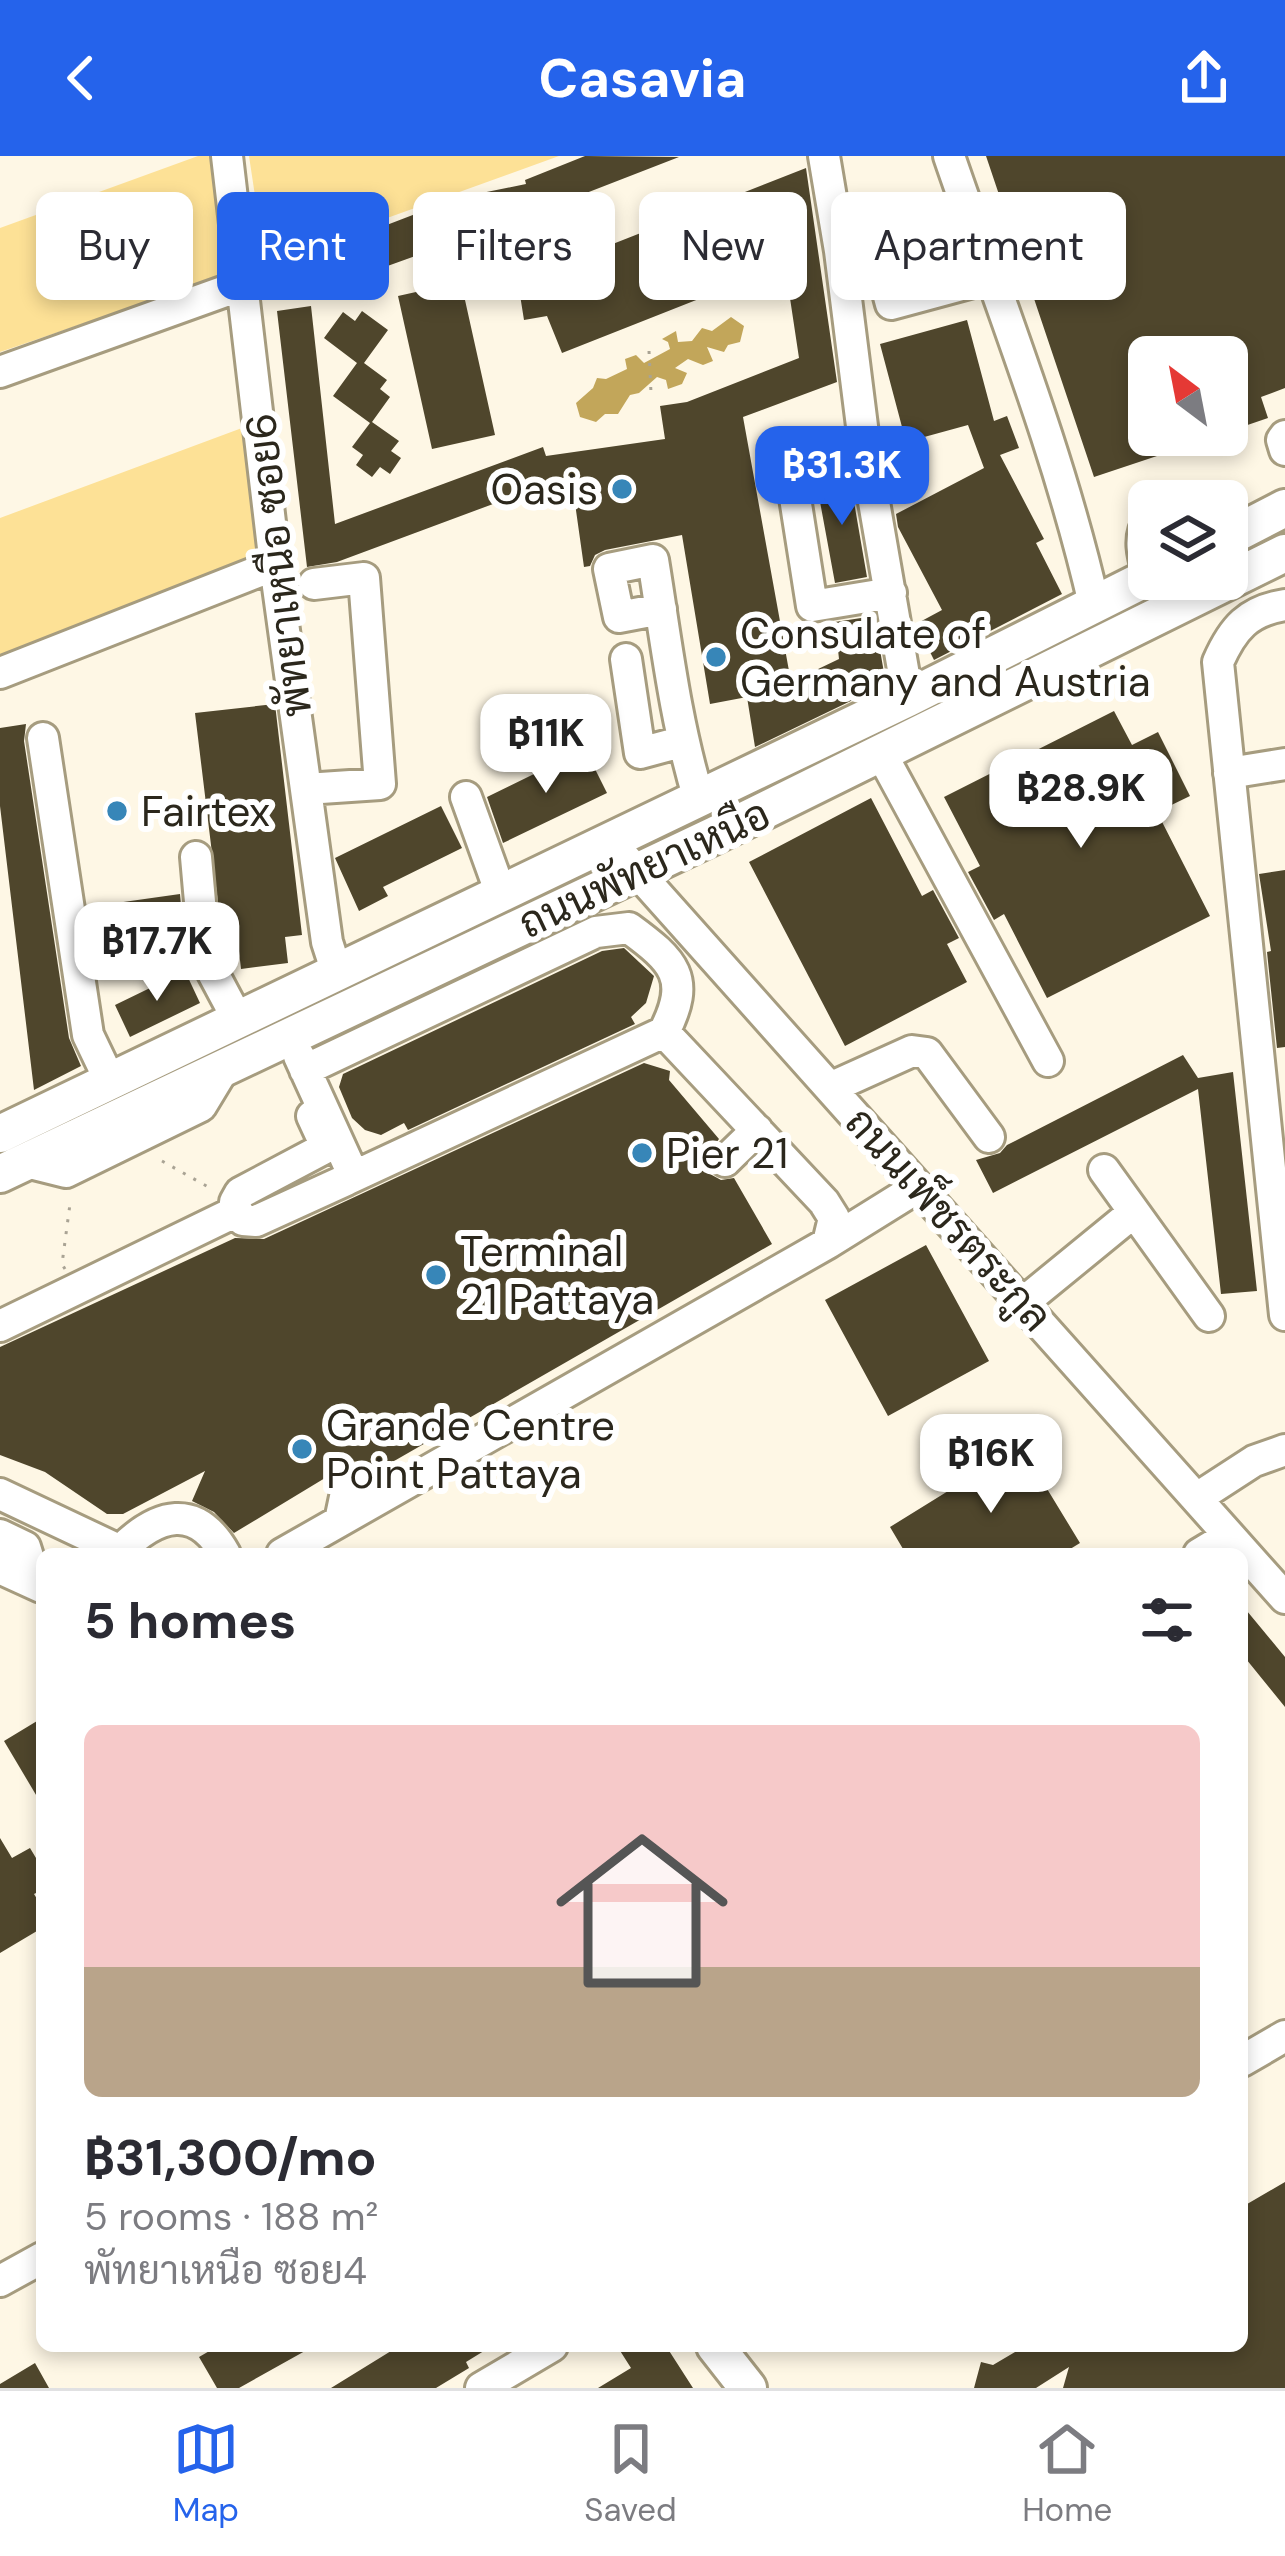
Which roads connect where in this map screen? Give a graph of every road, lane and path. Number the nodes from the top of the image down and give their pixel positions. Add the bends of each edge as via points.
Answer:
1 (227, 156) edge
2 (824, 156) edge
3 (949, 156) edge
4 (232, 192) edge
5 (962, 192) edge
6 (831, 198) edge
7 (217, 294) edge
8 (247, 300) edge
9 (846, 300) edge
10 (1000, 300) edge
11 (650, 351) dead end
12 (0, 372) edge
13 (651, 393) dead end
14 (1285, 436) edge
15 (866, 450) junction
16 (1285, 450) edge
17 (1285, 508) edge
18 (1248, 521) edge
19 (1273, 560) edge
20 (275, 565) junction
21 (314, 584) dead end
22 (1128, 587) edge
23 (891, 593) junction
24 (1285, 593) edge
25 (1094, 604) junction
26 (1271, 608) edge
27 (661, 609) dead end
28 (626, 659) dead end
29 (0, 673) edge
30 (908, 698) junction
31 (43, 738) dead end
32 (681, 742) junction
33 (882, 755) junction
34 (1285, 764) edge
35 (1229, 773) junction
36 (306, 789) junction
37 (466, 797) dead end
38 (699, 799) junction
39 (610, 842) junction
40 (196, 857) dead end
41 (636, 871) junction
42 (501, 894) junction
43 (574, 901) junction
44 (719, 968) junction
45 (337, 973) junction
46 (238, 1020) junction
47 (664, 1032) junction
48 (284, 1039) junction
49 (1048, 1061) dead end
50 (305, 1070) junction
51 (110, 1081) junction
52 (830, 1088) junction
53 (750, 1113) junction
54 (0, 1134) edge
55 (989, 1137) dead end
56 (162, 1161) dead end
57 (725, 1161) dead end
58 (13, 1168) edge
59 (1104, 1169) dead end
60 (346, 1180) junction
61 (918, 1187) junction
62 (212, 1190) dead end
63 (70, 1204) dead end
64 (238, 1211) junction
65 (1134, 1212) junction
66 (1280, 1217) edge
67 (828, 1243) junction
68 (70, 1278) dead end
69 (1024, 1302) junction
70 (1208, 1316) dead end
71 (1285, 1316) edge
72 (0, 1326) edge
73 (1285, 1450) edge
74 (349, 1478) dead end
75 (0, 1493) edge
76 (1197, 1498) junction
77 (340, 1521) junction
78 (0, 1535) edge
79 (1229, 1536) junction
80 (116, 1548) edge
81 (128, 1548) edge
82 (221, 1548) edge
83 (293, 1548) edge
84 (1209, 1548) edge
85 (1240, 1548) edge
86 (1248, 1557) edge
87 (0, 1565) edge
88 (36, 1575) edge
89 (36, 1582) edge
90 (1285, 1598) edge
91 (1285, 2036) edge
92 (1248, 2058) edge
93 (36, 2261) edge
94 (0, 2281) edge
95 (542, 2352) edge
96 (481, 2388) edge

1 - 4 street, พัทยาเหนือ ซอย6
2 - 6 street
3 - 5 street
7 - 12 street
8 - 20 street, พัทยาเหนือ ซอย6
9 - 15 street
10 - 25 street via 1074,519
11 - 13 path
14 - 16 street
15 - 23 street
15 - 23 street via 790,466 812,606
17 - 18 main road
19 - 24 street
19 - 26 street
19 - 33 main road, ถนนพัทยาเหนือ
20 - 29 street
20 - 36 street, พัทยาเหนือ ซอย6
21 - 36 street via 364,578 380,784
22 - 25 main road, ถนนพัทยาเหนือ
23 - 30 street
25 - 30 main road, ถนนพัทยาเหนือ
26 - 35 street via 1230,634 1219,662
27 - 32 street
28 - 32 street via 640,753
30 - 38 main road, ถนนพัทยาเหนือ
31 - 51 street via 88,1035
32 - 38 street
33 - 41 main road, ถนนพัทยาเหนือ
33 - 49 street
34 - 35 street
35 - 66 street
36 - 45 street, พัทยาเหนือ ซอย6
37 - 42 street
38 - 39 main road, ถนนพัทยาเหนือ
39 - 41 street, ถนนเพ็ชรตระกูล
39 - 42 main road, ถนนพัทยาเหนือ
40 - 46 street via 205,958
41 - 43 main road, ถนนพัทยาเหนือ
41 - 44 street, ถนนเพ็ชรตระกูล
42 - 45 main road, ถนนพัทยาเหนือ
43 - 44 street via 646,904
43 - 48 main road, ถนนพัทยาเหนือ
44 - 52 street, ถนนเพ็ชรตระกูล
45 - 46 main road, ถนนพัทยาเหนือ
46 - 51 main road, ถนนพัทยาเหนือ
47 - 50 street via 678,1004 677,977 629,928 596,932
47 - 53 street
47 - 60 street
48 - 50 street
48 - 58 main road, ถนนพัทยาเหนือ
48 - 64 street via 323,1149 240,1193
50 - 60 street via 352,1138
51 - 54 main road, ถนนพัทยาเหนือ
52 - 55 street via 912,1051 927,1053
52 - 61 street, ถนนเพ็ชรตระกูล
53 - 57 street
53 - 67 street via 834,1218
56 - 62 path
59 - 65 street
60 - 64 street via 256,1221
61 - 67 street
61 - 69 street, ถนนเพ็ชรตระกูล
63 - 68 path via 62,1264
64 - 72 street
65 - 69 street
65 - 70 street
66 - 71 street
67 - 77 street
69 - 76 street, ถนนเพ็ชรตระกูล
73 - 76 street
74 - 77 street
75 - 80 street
76 - 79 street, ถนนเพ็ชรตระกูล
77 - 83 street
78 - 88 street via 25,1547
79 - 84 street
79 - 85 street, ถนนเพ็ชรตระกูล
81 - 82 street via 152,1524 176,1518 210,1530
86 - 90 street, ถนนเพ็ชรตระกูล
87 - 89 main road
91 - 92 street
93 - 94 street
95 - 96 street

